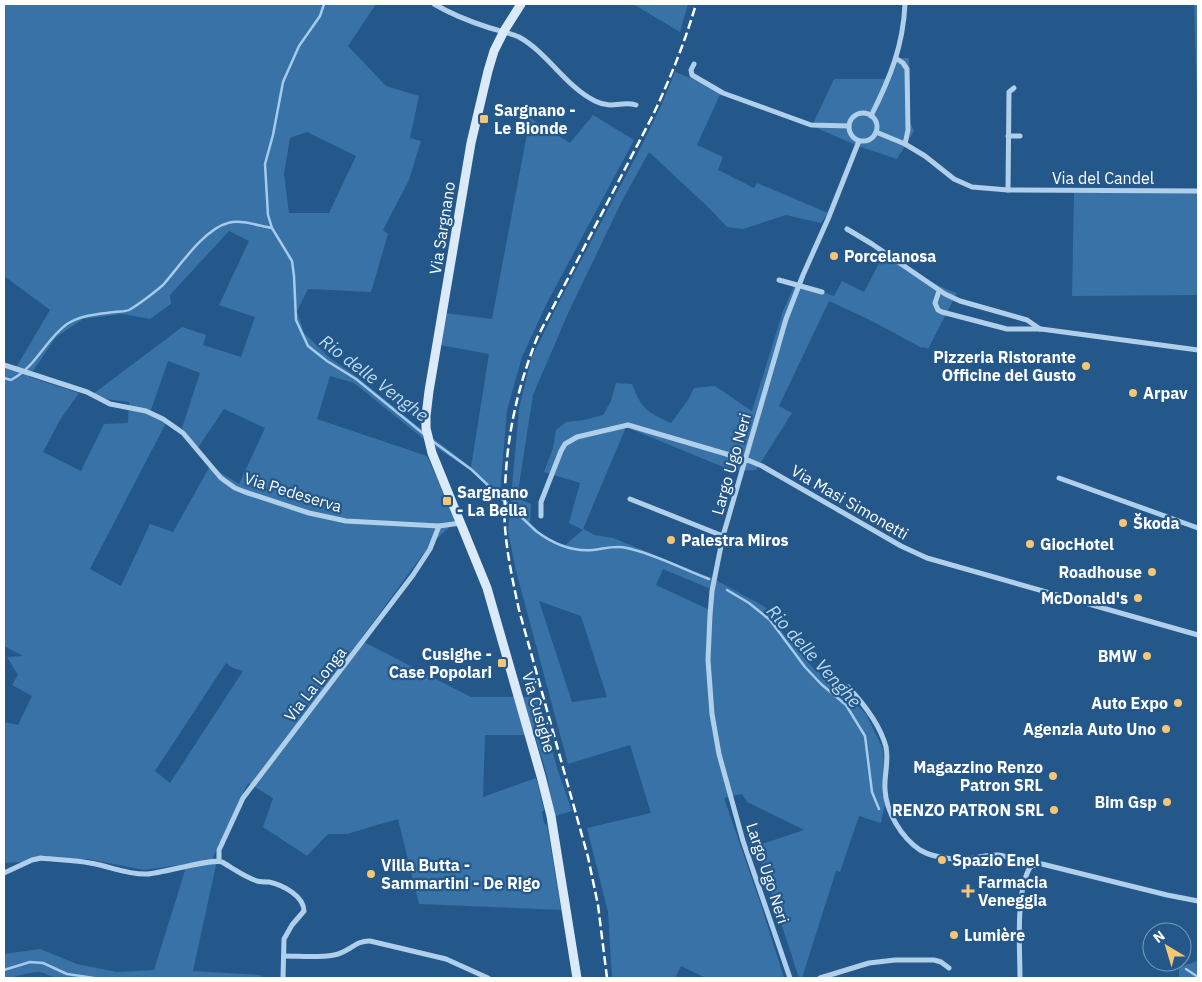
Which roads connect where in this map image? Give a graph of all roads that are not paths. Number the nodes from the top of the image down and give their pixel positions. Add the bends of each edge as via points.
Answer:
1 (434, 4) edge
2 (521, 4) edge
3 (905, 4) edge
4 (504, 31) junction
5 (897, 58) junction
6 (694, 64) dead end
7 (1014, 88) dead end
8 (636, 105) dead end
9 (871, 116) junction
10 (849, 126) junction
11 (876, 132) junction
12 (1008, 136) junction
13 (1020, 136) dead end
14 (859, 141) junction
15 (905, 144) junction
16 (1008, 190) junction
17 (1198, 191) edge
18 (847, 229) dead end
19 (779, 280) dead end
20 (799, 285) junction
21 (939, 291) junction
22 (822, 292) dead end
23 (1041, 329) junction
24 (1198, 350) edge
25 (4, 365) edge
26 (745, 459) junction
27 (436, 464) joint
28 (1059, 478) dead end
29 (630, 499) dead end
30 (540, 516) dead end
31 (462, 523) junction
32 (439, 526) junction
33 (1198, 528) edge
34 (723, 536) junction
35 (1198, 635) edge
36 (848, 687) dead end
37 (219, 860) junction
38 (1031, 866) junction
39 (4, 873) edge
40 (1198, 901) edge
41 (284, 956) junction
42 (949, 968) dead end
43 (283, 978) edge
44 (488, 978) edge
45 (577, 978) edge
46 (790, 978) edge
47 (820, 978) edge
48 (1020, 978) edge

1 - 4 street via 473,22
2 - 4 street, Via Sargnano
3 - 5 street
4 - 8 street via 529,44 574,87 595,101 609,106
4 - 27 street, Via Sargnano via 488,71 471,143 429,391 428,438
5 - 9 street
5 - 15 street via 907,69 908,130
6 - 10 street via 692,75 723,93 810,125
7 - 12 street via 1009,92
9 - 10 street via 859,114
9 - 11 street via 876,123
10 - 14 street via 853,137
11 - 14 street via 868,141
11 - 15 street, Via del Candel
12 - 13 street
12 - 16 street
14 - 20 street, Largo Ugo Neri
15 - 16 street, Via del Candel via 959,182 979,188
16 - 17 street, Via del Candel
18 - 21 street
19 - 20 street
20 - 22 street
20 - 26 street, Largo Ugo Neri
21 - 23 street via 960,301 1027,320
21 - 23 street via 935,303 942,312 1007,329
23 - 24 street
25 - 32 street, Via Pedeserva via 87,392 110,404 146,411 163,419 183,433 221,478 245,492 309,513 346,521
26 - 30 street, Via Masi Simonetti via 628,425 577,437 565,444 561,451 541,502
26 - 34 street, Largo Ugo Neri
26 - 35 street, Via Masi Simonetti via 927,558
27 - 31 street, Via Cusighe
28 - 33 street
29 - 34 street
31 - 32 street, Via Pedeserva
31 - 45 street, Via Cusighe via 487,588 541,776 551,816
32 - 37 street, Via La Longa via 414,575 243,798 219,850
34 - 46 street, Largo Ugo Neri via 712,591 708,639 715,736 744,841
36 - 38 street via 869,711 882,738 886,754 887,806 910,841 934,856 969,860 999,855
37 - 39 street via 142,874 91,863 41,858
37 - 41 street via 258,881 286,888 303,905 303,913 285,935
38 - 40 street via 1042,864
38 - 48 street via 1023,887
41 - 43 street
41 - 44 street via 337,955 366,940 446,959
42 - 47 street via 934,960 895,960 869,963

